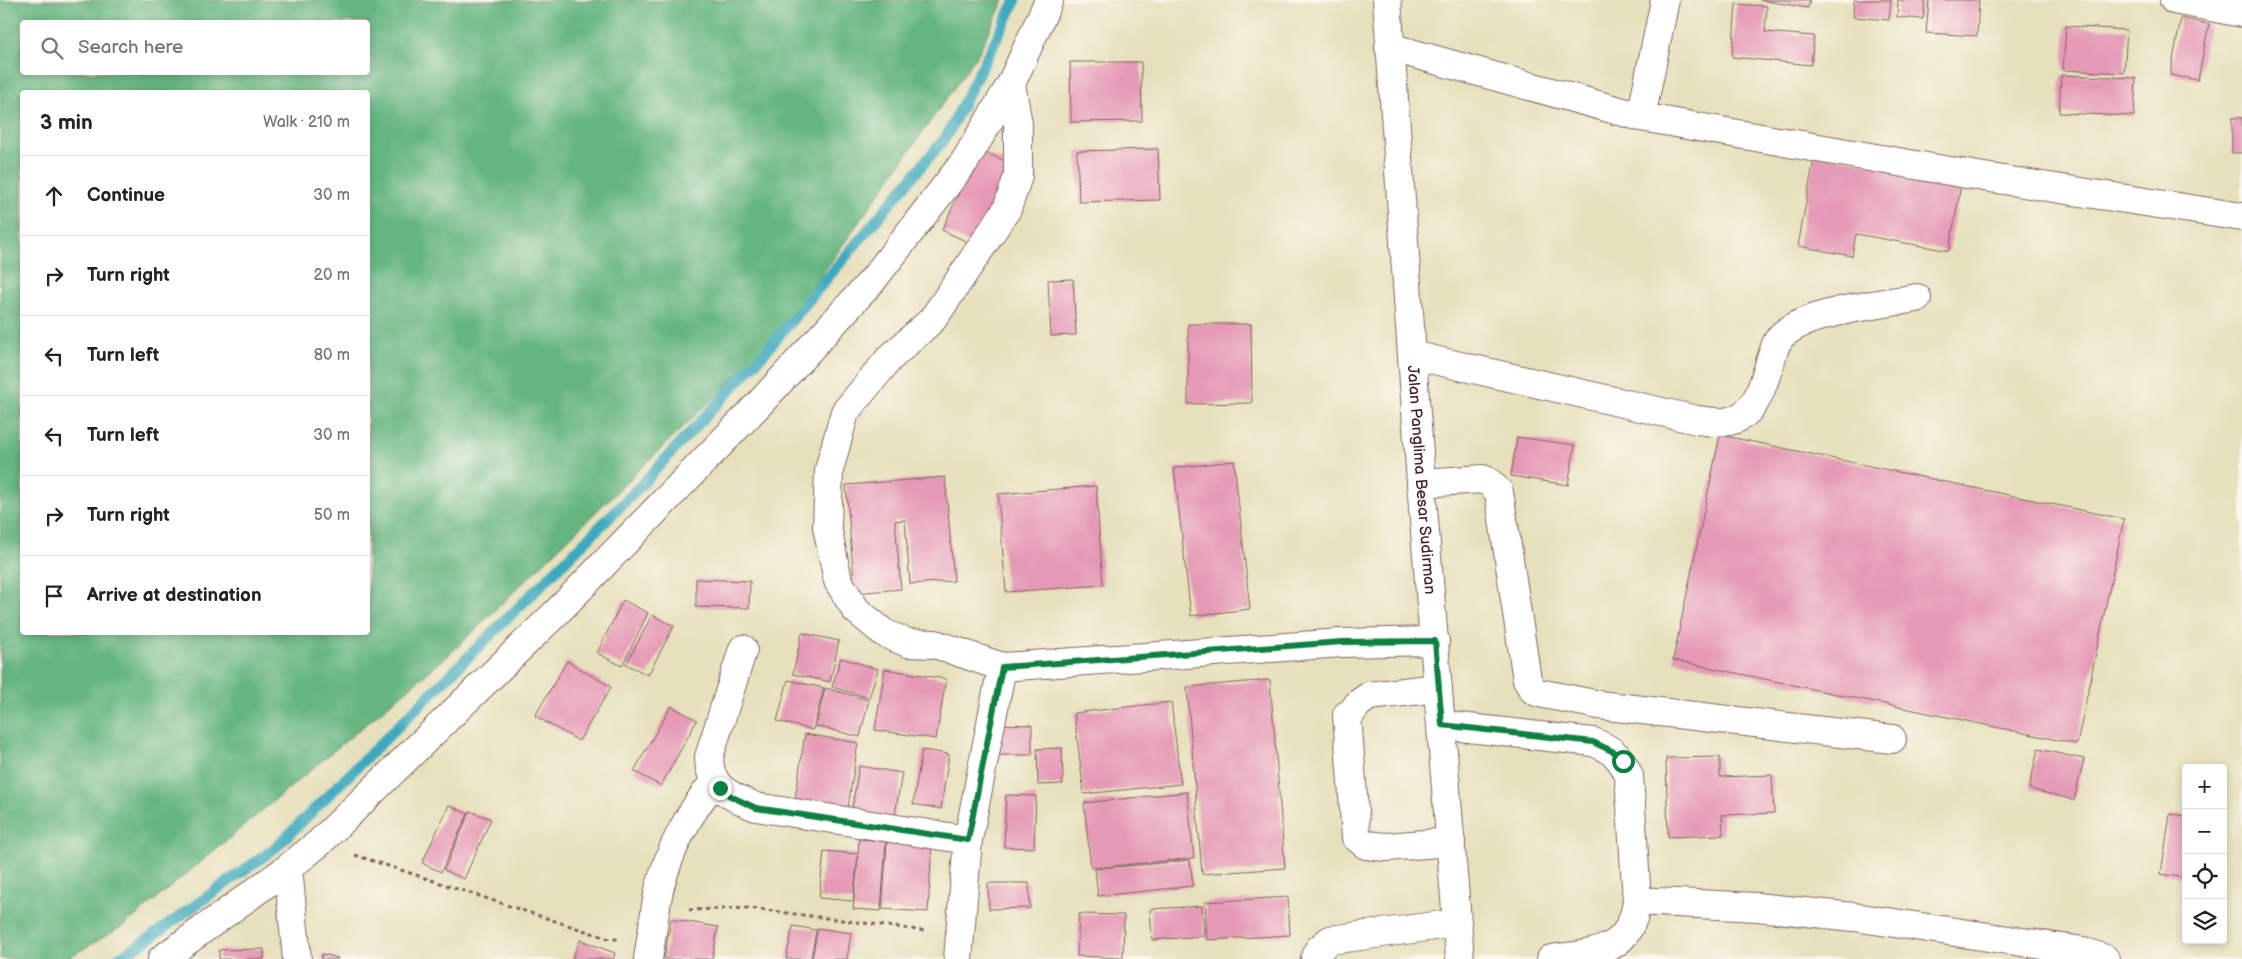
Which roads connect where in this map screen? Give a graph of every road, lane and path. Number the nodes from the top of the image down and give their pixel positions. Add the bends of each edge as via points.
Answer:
1 (1049, 0) edge
2 (1387, 0) edge
3 (1664, 0) edge
4 (2174, 0) edge
5 (2242, 13) edge
6 (1389, 47) junction
7 (1010, 84) junction
8 (1640, 117) junction
9 (2242, 217) edge
10 (1917, 298) dead end
11 (1412, 355) junction
12 (1421, 483) junction
13 (1435, 641) junction
14 (742, 649) dead end
15 (1002, 667) junction
16 (1438, 688) junction
17 (1442, 725) junction
18 (1892, 739) dead end
19 (715, 781) junction
20 (968, 840) junction
21 (1450, 842) junction
22 (288, 868) junction
23 (1638, 901) junction
24 (1457, 924) junction
25 (162, 959) edge
26 (297, 959) edge
27 (648, 959) edge
28 (958, 959) edge
29 (1315, 959) edge
30 (1460, 959) edge
31 (1550, 959) edge
32 (2105, 959) edge

1 - 7 street
2 - 6 street, Jalan Panglima Besar Sudirman
3 - 8 street
4 - 5 street
6 - 8 street
6 - 11 street, Jalan Panglima Besar Sudirman
7 - 15 street via 1018,124 1018,176 1007,209 932,319 889,359 845,412 829,470 827,527 838,580 856,610 884,633 908,642 935,644
7 - 22 street via 965,161 859,295 753,410 559,610 319,844
8 - 9 street via 1984,177
10 - 11 street via 1819,316 1791,328 1777,341 1758,398 1751,409 1740,418 1724,422 1697,420
11 - 12 street, Jalan Panglima Besar Sudirman
12 - 13 street, Jalan Panglima Besar Sudirman
12 - 18 street via 1483,480 1490,482 1499,492 1526,674 1539,693 1599,705
13 - 15 street via 1342,642
13 - 16 street, Jalan Panglima Besar Sudirman
14 - 19 street via 709,757
15 - 20 street
16 - 17 street, Jalan Panglima Besar Sudirman
16 - 21 street via 1369,696 1347,715 1356,837 1366,845
17 - 21 street, Jalan Panglima Besar Sudirman
17 - 23 street via 1593,742 1614,752 1623,761 1629,776
19 - 20 street via 730,796 756,808
19 - 27 street via 692,812 666,866
20 - 28 street
21 - 24 street, Jalan Panglima Besar Sudirman
22 - 25 street
22 - 26 street
23 - 31 street via 1635,919 1620,940 1604,950
23 - 32 street via 1757,907 1854,917 2083,951
24 - 29 street via 1330,940 1319,949
24 - 30 street, Jalan Panglima Besar Sudirman

